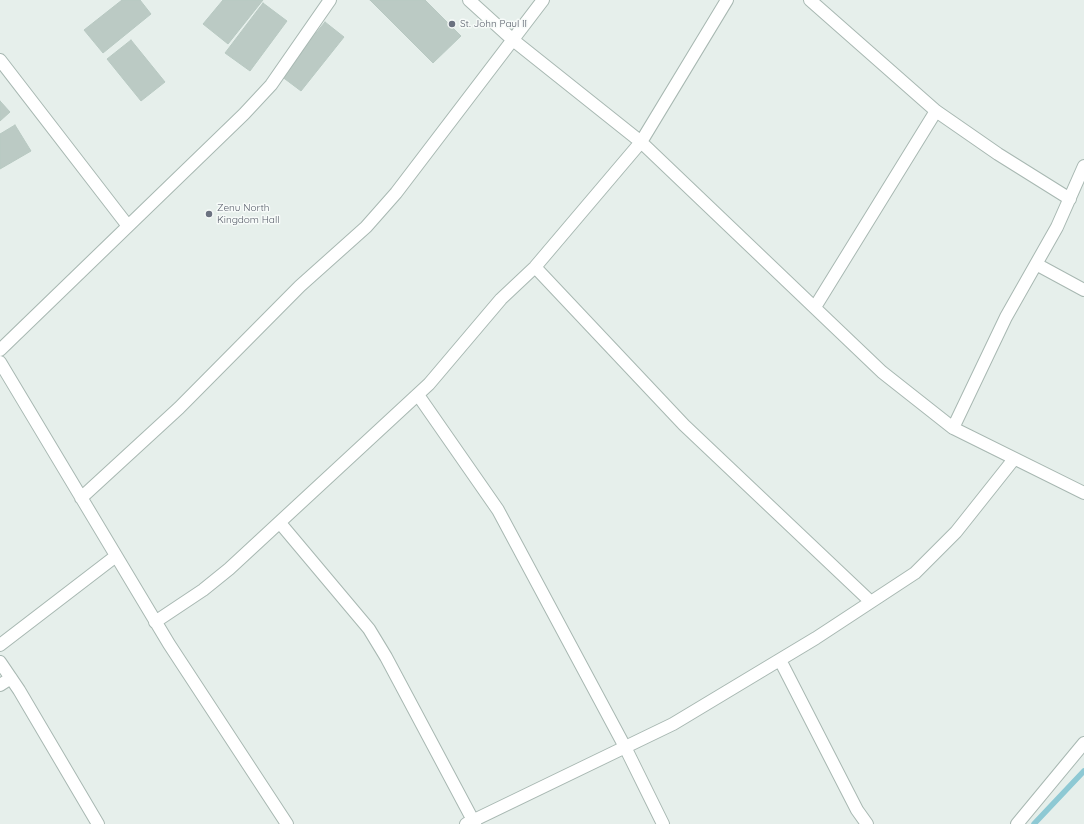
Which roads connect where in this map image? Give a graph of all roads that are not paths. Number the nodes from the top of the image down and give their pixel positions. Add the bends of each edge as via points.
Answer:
1 (330, 0) edge
2 (469, 0) edge
3 (543, 0) edge
4 (727, 0) edge
5 (810, 0) edge
6 (513, 40) junction
7 (0, 60) edge
8 (936, 111) junction
9 (641, 142) junction
10 (1084, 166) edge
11 (1070, 199) junction
12 (128, 226) junction
13 (1036, 264) junction
14 (534, 267) junction
15 (1084, 290) edge
16 (815, 307) junction
17 (0, 350) edge
18 (0, 362) edge
19 (418, 395) junction
20 (953, 428) junction
21 (1014, 459) junction
22 (1084, 493) edge
23 (81, 498) junction
24 (280, 523) junction
25 (116, 556) junction
26 (871, 602) junction
27 (155, 622) junction
28 (0, 645) edge
29 (780, 660) junction
30 (0, 662) edge
31 (11, 678) junction
32 (0, 685) edge
33 (1084, 743) edge
34 (625, 747) junction
35 (471, 823) edge
36 (98, 824) edge
37 (287, 824) edge
38 (663, 824) edge
39 (867, 824) edge
40 (1017, 824) edge

1 - 12 street via 271,85
2 - 6 street
3 - 6 street
4 - 9 street
5 - 8 street
6 - 9 street
6 - 23 street via 396,193 366,226 300,286 179,408
7 - 12 street
8 - 11 street
8 - 16 street
9 - 14 street
9 - 16 street
10 - 11 street
11 - 13 street
12 - 17 street
13 - 15 street
13 - 20 street via 1006,317
14 - 19 street via 500,299
14 - 26 street via 684,425
16 - 20 street via 882,372
18 - 23 street
19 - 24 street
19 - 34 street via 498,510
20 - 21 street
21 - 22 street
21 - 26 street via 956,532 915,573
23 - 25 street
24 - 27 street via 203,590
24 - 35 street via 369,629 386,657
25 - 27 street
25 - 28 street
26 - 29 street
27 - 37 street
29 - 34 street via 673,724
29 - 39 street via 857,810
30 - 31 street
31 - 32 street
31 - 36 street
33 - 40 street
34 - 35 street
34 - 38 street

